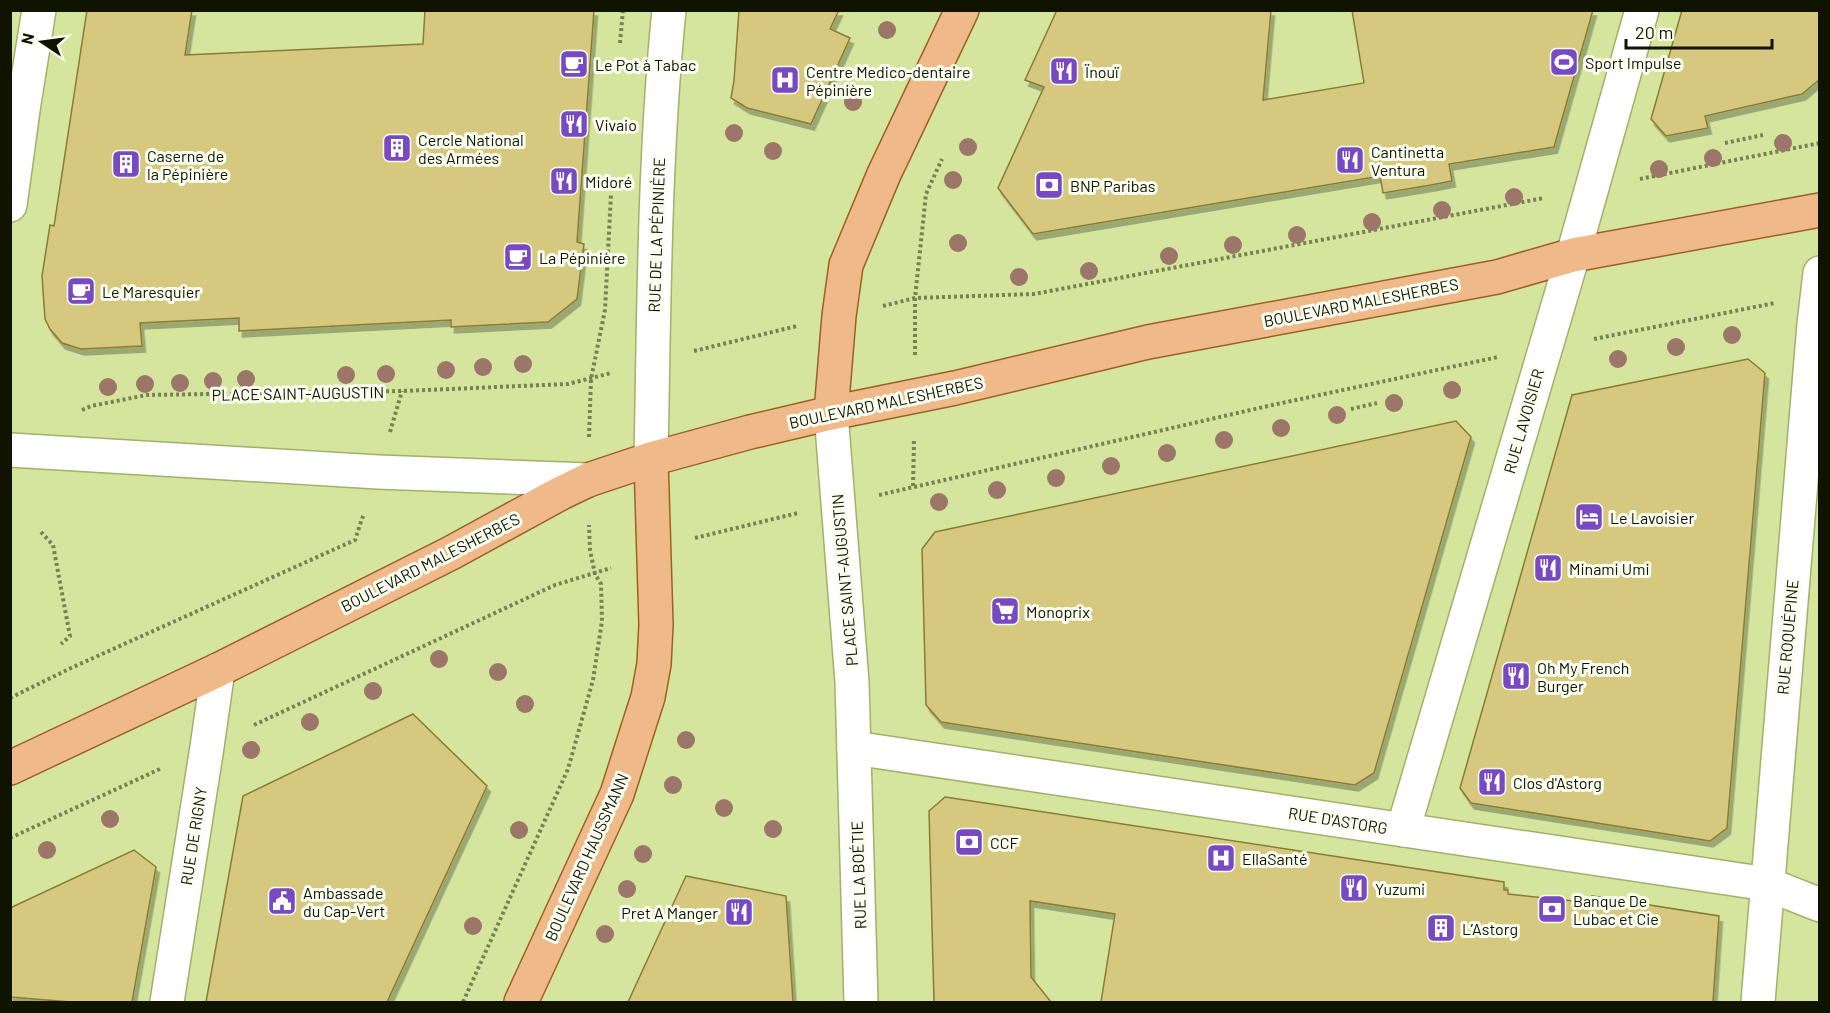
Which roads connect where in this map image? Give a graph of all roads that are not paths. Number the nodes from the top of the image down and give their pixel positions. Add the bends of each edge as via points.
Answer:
1 (39, 10) edge
2 (669, 10) edge
3 (962, 10) edge
4 (1642, 10) edge
5 (10, 205) edge
6 (1820, 210) edge
7 (1573, 255) junction
8 (1818, 284) edge
9 (831, 413) junction
10 (10, 450) edge
11 (651, 459) junction
12 (588, 480) junction
13 (218, 670) junction
14 (854, 748) junction
15 (10, 768) edge
16 (1403, 830) junction
17 (1767, 884) junction
18 (1820, 904) edge
19 (167, 1002) edge
20 (521, 1002) edge
21 (861, 1002) edge
22 (1758, 1002) edge

1 - 5 street
2 - 11 street, RUE DE LA PÉPINIÈRE via 659,133
3 - 9 main road via 884,174 846,265
4 - 7 street, RUE LAVOISIER
6 - 7 main road, BOULEVARD MALESHERBES
7 - 9 main road, BOULEVARD MALESHERBES via 1497,276 1148,342
7 - 16 street, RUE LAVOISIER
8 - 17 street, RUE ROQUÉPINE
9 - 11 main road, BOULEVARD MALESHERBES
9 - 14 street, PLACE SAINT-AUGUSTIN
10 - 12 street
11 - 12 main road, BOULEVARD MALESHERBES
11 - 20 main road, BOULEVARD HAUSSMANN via 656,625 648,697 617,794
12 - 13 main road, BOULEVARD MALESHERBES
13 - 15 main road, BOULEVARD MALESHERBES
13 - 19 street, RUE DE RIGNY
14 - 16 street, RUE D'ASTORG
14 - 21 street, RUE LA BOÉTIE
16 - 17 street, RUE D'ASTORG
17 - 18 street, RUE D'ASTORG
17 - 22 street, RUE ROQUÉPINE

